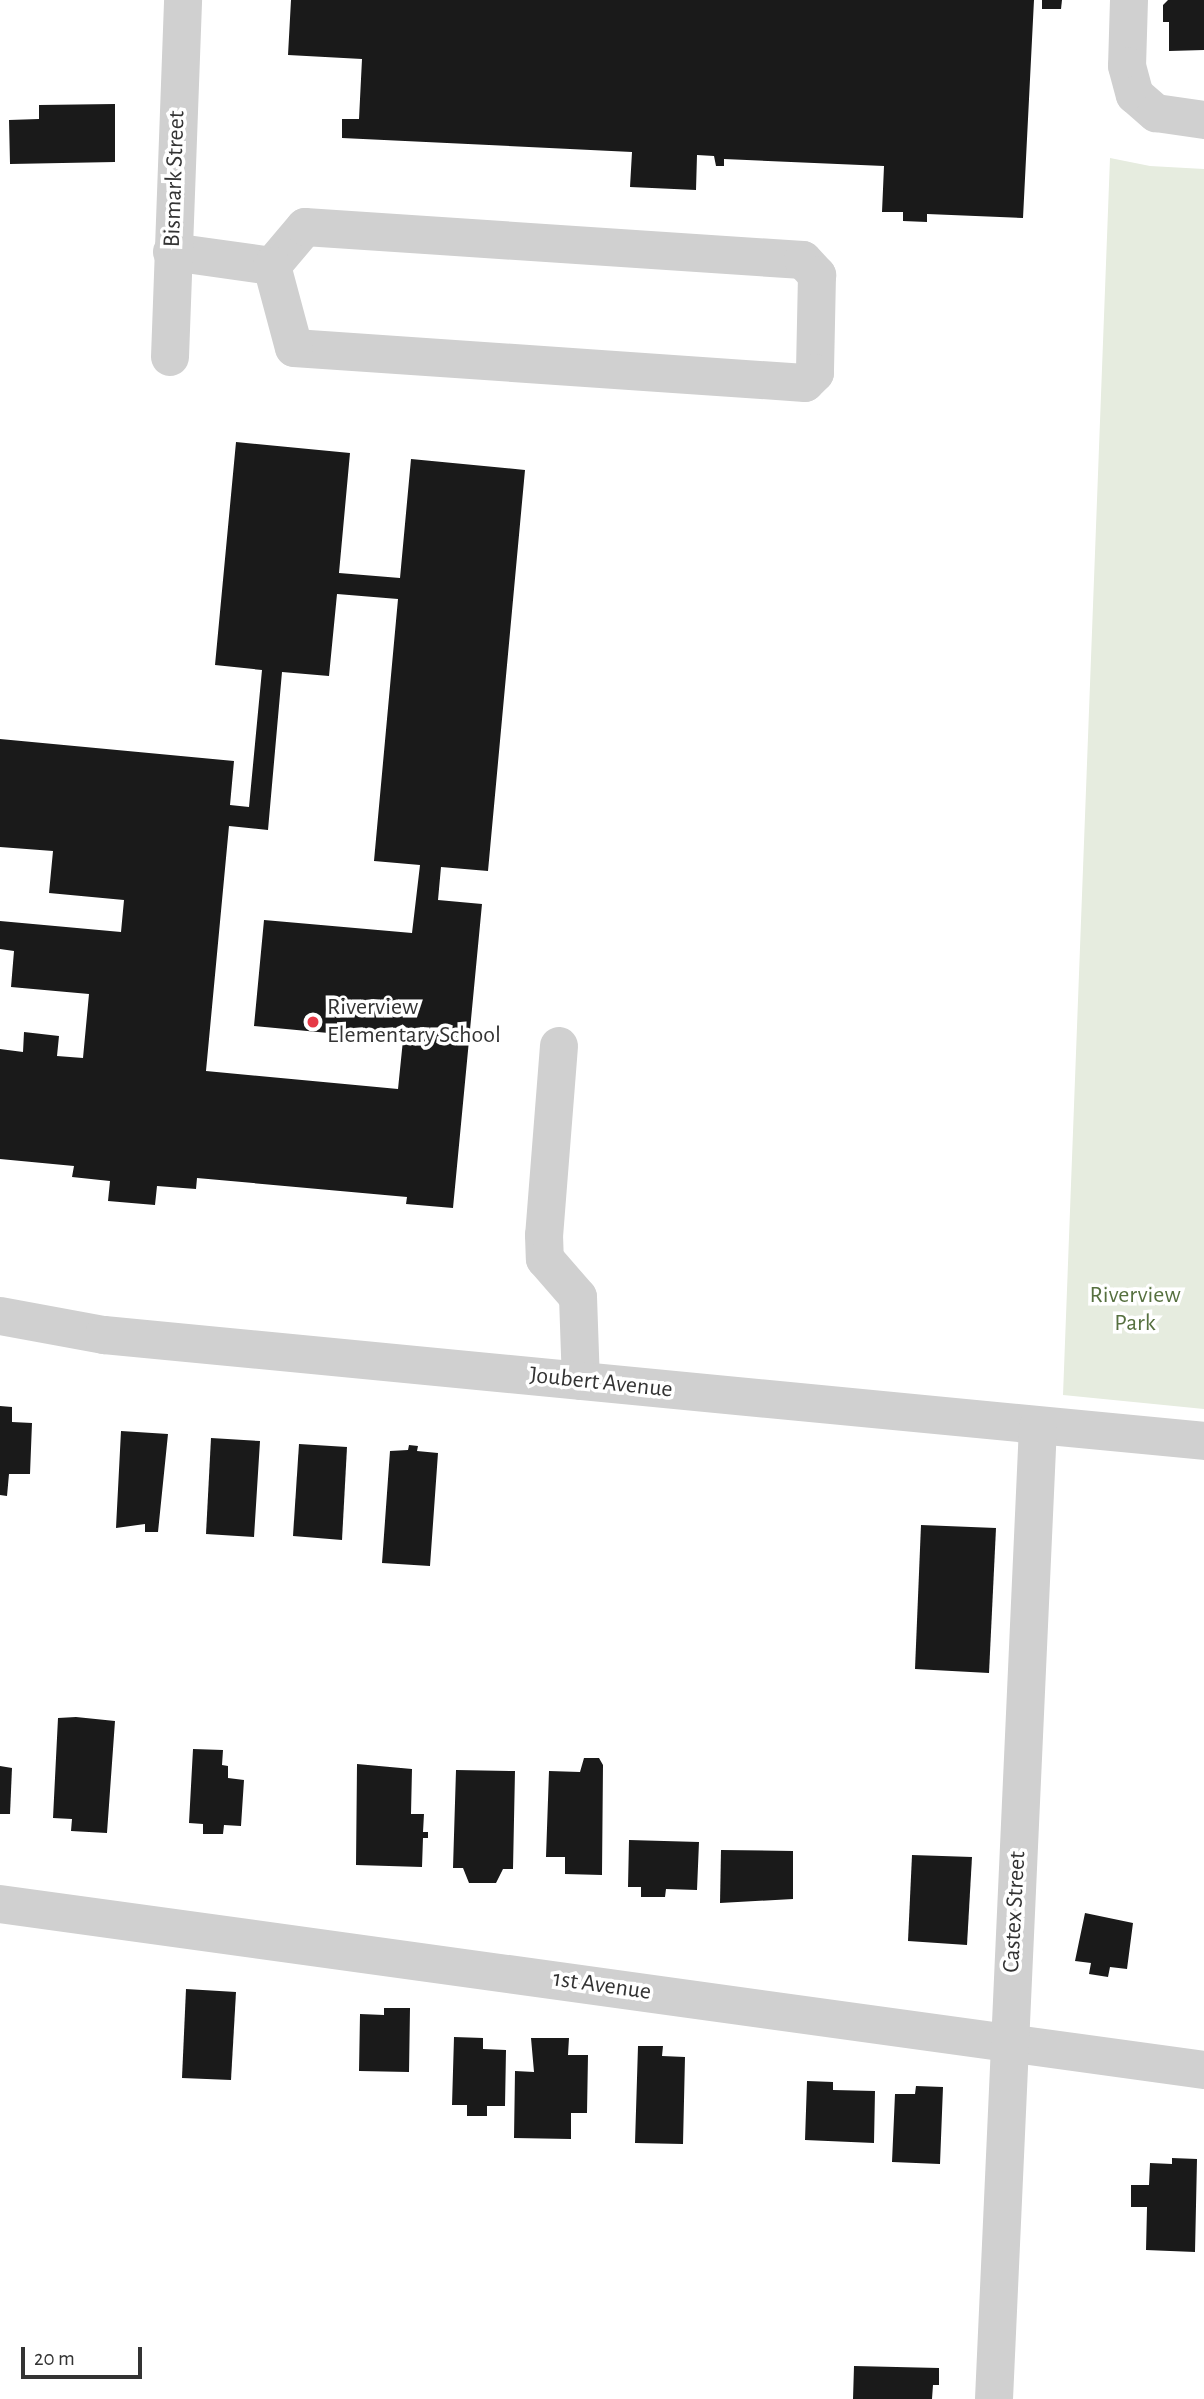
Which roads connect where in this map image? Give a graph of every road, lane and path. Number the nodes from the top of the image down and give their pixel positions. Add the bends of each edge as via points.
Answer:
1 (183, 0) edge
2 (1129, 0) edge
3 (1204, 120) edge
4 (172, 251) junction
5 (272, 266) junction
6 (170, 357) dead end
7 (559, 1046) dead end
8 (0, 1316) edge
9 (581, 1381) junction
10 (1038, 1426) junction
11 (1204, 1441) edge
12 (0, 1904) edge
13 (1009, 2042) junction
14 (1204, 2070) edge
15 (994, 2399) edge

1 - 4 street, Bismark Street
2 - 3 street via 1127,66 1136,95 1156,113
4 - 5 street
4 - 6 street, Bismark Street
5 - 5 street via 305,227 803,260 817,275 815,373 805,383 294,348
7 - 9 street via 545,1259 578,1297
8 - 9 street, Joubert Avenue via 104,1335
9 - 10 street, Joubert Avenue
10 - 11 street, Joubert Avenue
10 - 13 street, Castex Street
12 - 13 street, 1st Avenue
13 - 14 street, 1st Avenue
13 - 15 street, Castex Street

